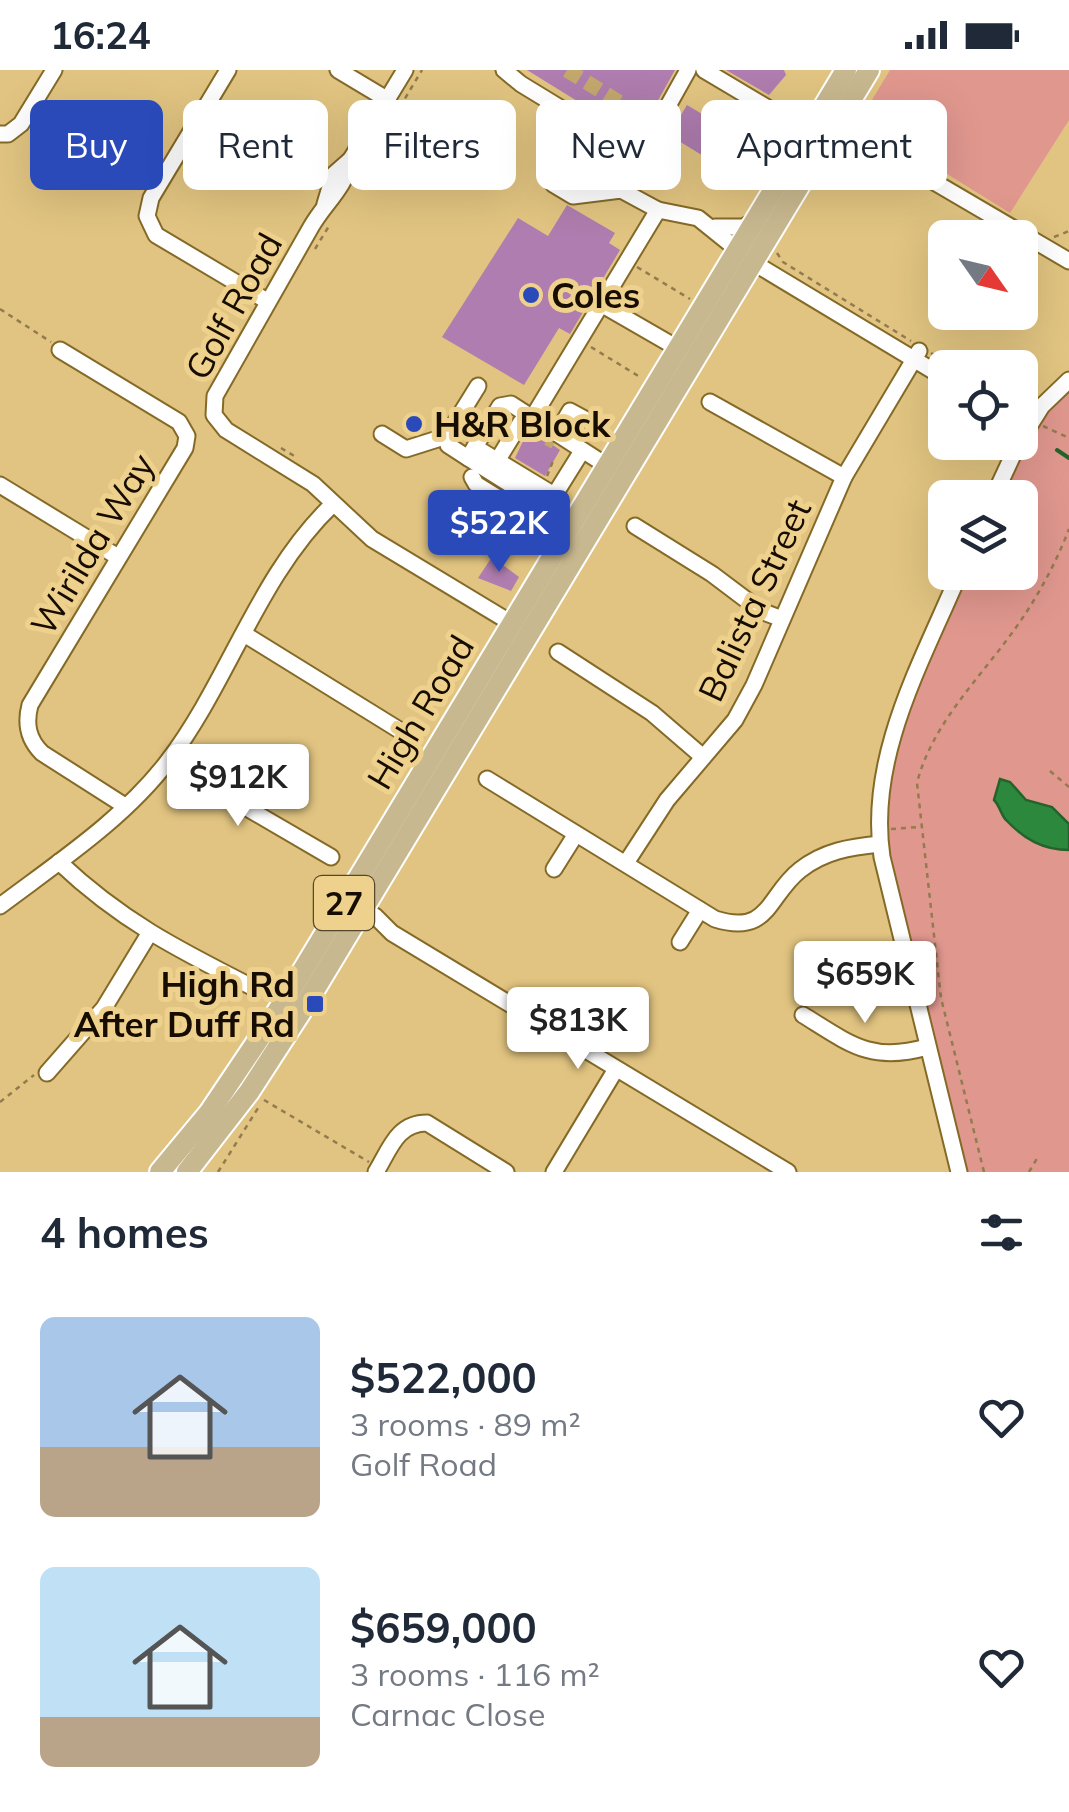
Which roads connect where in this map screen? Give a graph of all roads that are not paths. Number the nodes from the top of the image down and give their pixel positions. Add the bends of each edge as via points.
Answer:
1 (54, 70) edge
2 (228, 70) edge
3 (338, 70) edge
4 (406, 70) edge
5 (504, 70) edge
6 (691, 70) edge
7 (704, 70) edge
8 (846, 70) edge
9 (868, 70) edge
10 (680, 86) junction
11 (696, 95) dead end
12 (388, 100) joint
13 (546, 100) edge
14 (669, 100) edge
15 (739, 100) edge
16 (754, 100) edge
17 (828, 100) edge
18 (851, 100) edge
19 (0, 134) edge
20 (348, 180) edge
21 (947, 188) edge
22 (564, 190) edge
23 (621, 190) joint
24 (773, 190) edge
25 (796, 190) edge
26 (658, 210) junction
27 (754, 221) junction
28 (712, 231) junction
29 (754, 253) junction
30 (1068, 257) edge
31 (266, 302) junction
32 (601, 304) junction
33 (60, 350) road end
34 (679, 350) junction
35 (919, 351) junction
36 (928, 356) edge
37 (928, 360) edge
38 (1069, 380) edge
39 (478, 386) dead end
40 (710, 402) dead end
41 (1038, 408) edge
42 (660, 418) junction
43 (594, 424) dead end
44 (382, 434) dead end
45 (446, 436) junction
46 (553, 437) junction
47 (480, 461) junction
48 (611, 462) junction
49 (844, 478) junction
50 (0, 485) edge
51 (483, 498) dead end
52 (612, 499) junction
53 (333, 504) junction
54 (546, 508) junction
55 (572, 526) junction
56 (635, 526) dead end
57 (527, 539) dead end
58 (118, 558) junction
59 (953, 590) edge
60 (782, 618) junction
61 (520, 628) junction
62 (244, 634) junction
63 (558, 652) dead end
64 (404, 732) dead end
65 (704, 757) junction
66 (168, 762) junction
67 (487, 779) dead end
68 (125, 806) junction
69 (576, 834) junction
70 (880, 837) junction
71 (331, 857) dead end
72 (59, 862) junction
73 (626, 863) junction
74 (554, 869) dead end
75 (361, 874) junction
76 (0, 906) edge
77 (700, 910) junction
78 (360, 912) junction
79 (149, 934) junction
80 (324, 936) junction
81 (680, 942) dead end
82 (252, 988) dead end
83 (804, 1015) dead end
84 (928, 1047) junction
85 (616, 1069) junction
86 (47, 1073) road end
87 (378, 1169) edge
88 (160, 1172) edge
89 (187, 1172) edge
90 (506, 1172) edge
91 (554, 1172) edge
92 (788, 1172) edge
93 (958, 1172) edge

1 - 19 street via 21,124
2 - 31 street via 151,198 148,216 156,234
3 - 12 street
4 - 12 street, Golf Road
5 - 13 street
6 - 10 street
6 - 15 street
7 - 16 street
8 - 17 main road, High Road / 27
9 - 18 main road, High Road / 27
10 - 11 street
10 - 14 street
20 - 31 street, Golf Road via 325,204
21 - 30 street
22 - 23 street via 574,196
23 - 26 street
24 - 27 main road, High Road / 27
25 - 29 main road, High Road / 27
26 - 28 street
26 - 32 street
27 - 28 street
27 - 29 main road, High Road / 27
28 - 29 street
29 - 34 main road, High Road / 27
29 - 35 street
29 - 42 main road, High Road / 27
31 - 53 street, Golf Road via 215,396 214,415
32 - 34 street
32 - 46 street
33 - 58 street, Wirilda Way via 179,422 187,436 186,448
34 - 48 main road, High Road / 27
35 - 36 street
35 - 37 street
35 - 49 street, Balista Street
38 - 41 street
39 - 45 street
40 - 49 street
42 - 48 street via 628,454
42 - 52 main road, High Road / 27
43 - 46 street via 570,411
44 - 45 street via 406,449
45 - 47 street via 448,445
46 - 47 street
46 - 47 street via 510,404 500,406
46 - 48 street
46 - 54 street
47 - 51 street via 469,487
47 - 54 street
47 - 54 street via 476,484
48 - 52 street
48 - 55 main road, High Road / 27
49 - 60 street, Balista Street
50 - 58 street
52 - 61 main road, High Road / 27
53 - 61 street, Golf Road via 372,539
53 - 62 street via 302,539
54 - 55 street
54 - 57 street
55 - 61 main road, High Road / 27
56 - 60 street via 761,611
58 - 68 street, Wirilda Way via 26,719 42,753
59 - 70 street via 889,746
60 - 65 street, Balista Street via 735,720
61 - 75 main road, High Road / 27
61 - 78 main road, High Road / 27
62 - 64 street
62 - 66 street
63 - 65 street via 652,712
65 - 73 street, Balista Street
66 - 68 street
66 - 71 street
67 - 69 street
68 - 72 street
69 - 73 street
69 - 74 street
70 - 77 street via 796,872 761,917 747,923 733,925
70 - 84 street
72 - 76 street
72 - 79 street
73 - 77 street
75 - 78 street
75 - 80 main road, High Road / 27
77 - 81 street
78 - 80 street
78 - 85 street via 368,926 392,933
78 - 89 main road, High Road / 27 via 249,1092
79 - 82 street
79 - 86 street via 104,1008
80 - 88 main road, High Road / 27 via 255,1048
83 - 84 street via 858,1049 881,1055
84 - 93 street
85 - 91 street
85 - 92 street
87 - 90 street via 401,1129 427,1123

